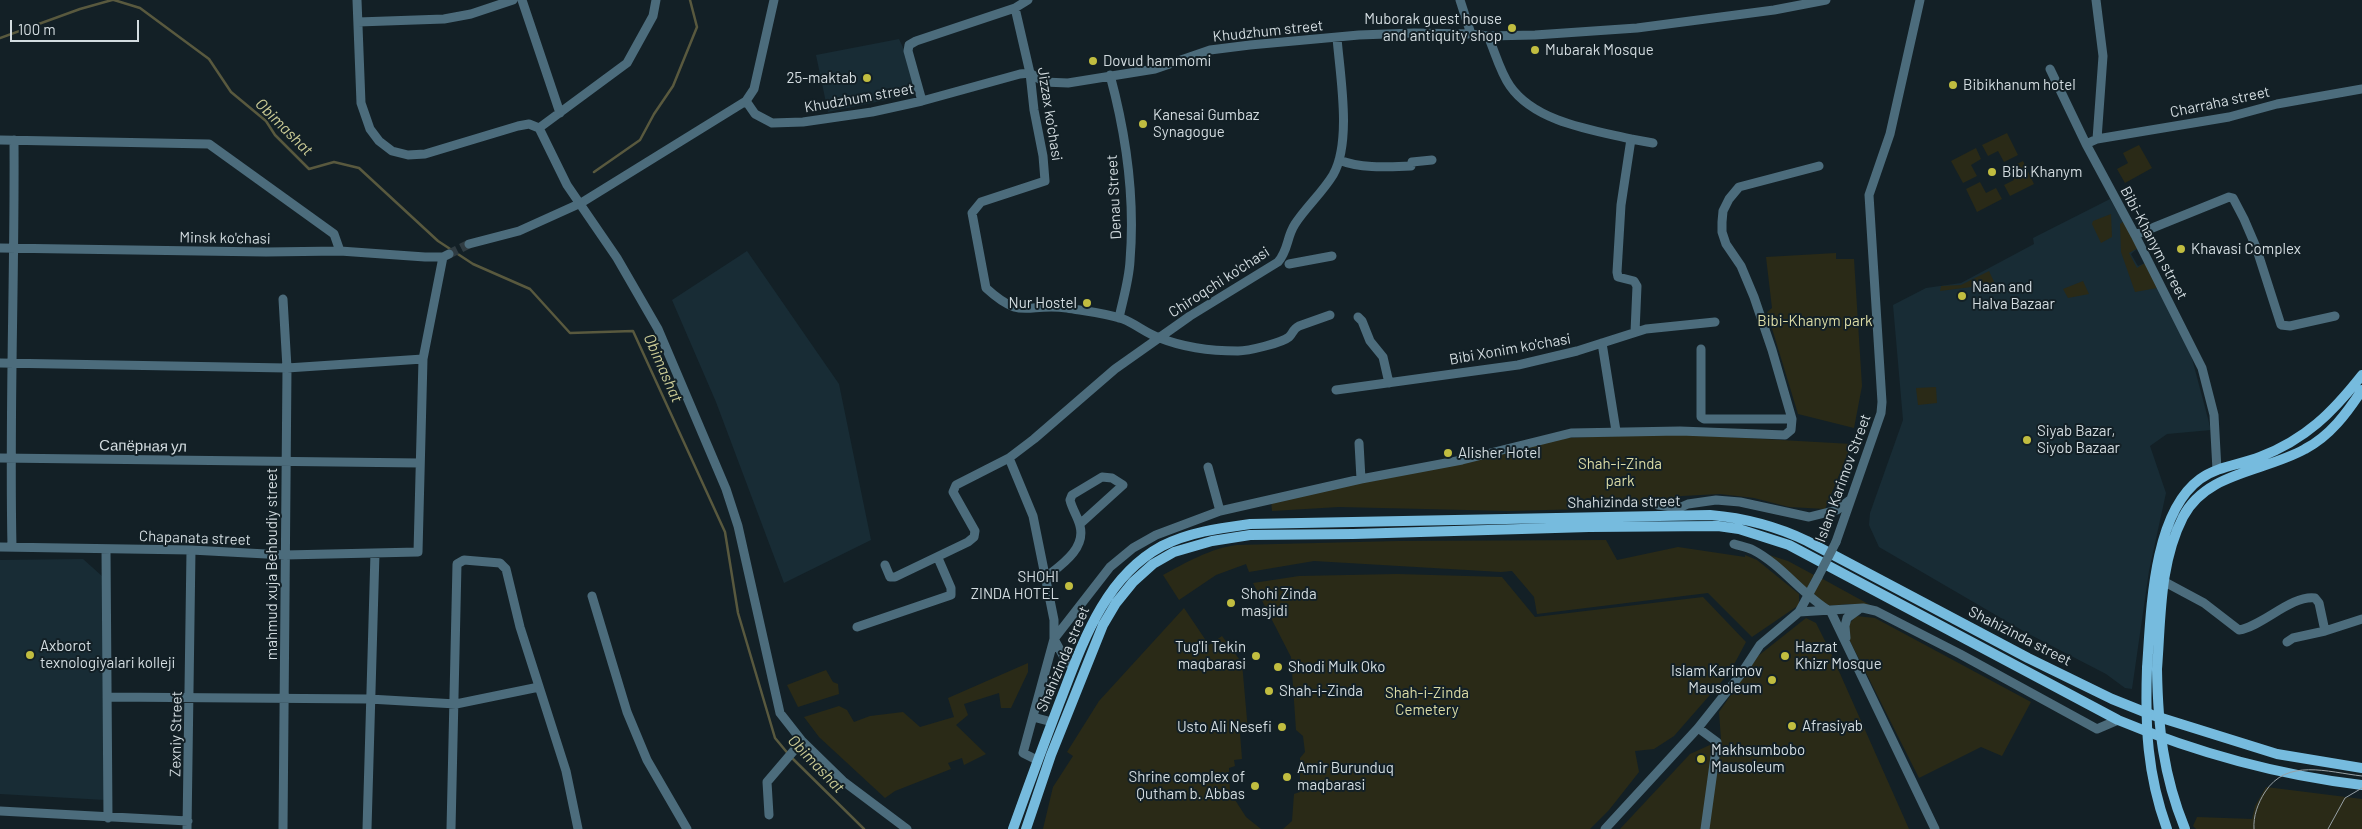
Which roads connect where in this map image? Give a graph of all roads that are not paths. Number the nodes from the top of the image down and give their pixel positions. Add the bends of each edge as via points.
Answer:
1 (357, 0) edge
2 (513, 0) edge
3 (522, 0) edge
4 (656, 0) edge
5 (774, 0) edge
6 (1028, 0) edge
7 (1460, 0) edge
8 (1772, 0) edge
9 (1826, 0) edge
10 (1920, 0) edge
11 (2096, 0) edge
12 (1015, 8) junction
13 (1774, 10) junction
14 (358, 22) junction
15 (1471, 34) junction
16 (1488, 36) junction
17 (1337, 38) junction
18 (2050, 69) dead end
19 (1030, 73) junction
20 (1110, 75) junction
21 (2362, 90) edge
22 (922, 101) junction
23 (746, 102) junction
24 (560, 113) junction
25 (539, 128) junction
26 (1631, 139) junction
27 (2097, 139) junction
28 (0, 140) edge
29 (14, 140) junction
30 (1653, 143) dead end
31 (2086, 144) junction
32 (1339, 160) junction
33 (1432, 160) dead end
34 (1819, 166) dead end
35 (581, 203) junction
36 (2135, 236) junction
37 (468, 244) tunnel mouth
38 (0, 248) edge
39 (14, 248) junction
40 (340, 251) junction
41 (1332, 256) dead end
42 (1289, 264) dead end
43 (283, 299) dead end
44 (1330, 315) dead end
45 (2335, 316) dead end
46 (1358, 317) dead end
47 (1119, 318) junction
48 (1715, 322) dead end
49 (1635, 332) junction
50 (1159, 338) junction
51 (1602, 343) junction
52 (1701, 349) dead end
53 (423, 359) junction
54 (0, 363) edge
55 (13, 363) junction
56 (287, 368) junction
57 (2362, 375) edge
58 (1389, 383) junction
59 (1336, 390) dead end
60 (2362, 390) edge
61 (2329, 413) junction
62 (1792, 419) junction
63 (2338, 422) junction
64 (1616, 431) junction
65 (1359, 443) dead end
66 (0, 458) edge
67 (10, 458) junction
68 (1009, 458) junction
69 (286, 462) junction
70 (420, 463) junction
71 (1208, 467) dead end
72 (2217, 470) junction
73 (1361, 479) junction
74 (1853, 497) junction
75 (1658, 505) dead end
76 (1220, 511) junction
77 (1080, 524) junction
78 (1734, 544) dead end
79 (0, 547) edge
80 (12, 547) junction
81 (106, 550) junction
82 (191, 550) junction
83 (375, 553) junction
84 (285, 555) junction
85 (938, 558) junction
86 (885, 565) dead end
87 (1045, 578) junction
88 (2163, 581) junction
89 (592, 596) dead end
90 (1808, 596) junction
91 (1863, 608) junction
92 (1799, 612) junction
93 (1831, 612) junction
94 (2156, 612) junction
95 (2362, 619) edge
96 (857, 627) dead end
97 (2325, 631) junction
98 (1054, 639) junction
99 (2287, 642) dead end
100 (1848, 648) junction
101 (1073, 667) junction
102 (2152, 669) junction
103 (539, 687) junction
104 (107, 697) junction
105 (191, 698) junction
106 (369, 699) junction
107 (285, 700) junction
108 (456, 704) junction
109 (1033, 717) junction
110 (2118, 720) junction
111 (1052, 722) junction
112 (1698, 728) junction
113 (802, 741) junction
114 (2277, 754) junction
115 (1037, 760) junction
116 (2362, 768) edge
117 (2272, 771) junction
118 (2362, 785) edge
119 (0, 811) edge
120 (769, 815) dead end
121 (108, 818) junction
122 (187, 825) edge
123 (283, 829) edge
124 (367, 829) edge
125 (452, 829) edge
126 (578, 829) edge
127 (687, 829) edge
128 (907, 829) edge
129 (1014, 829) edge
130 (1026, 829) edge
131 (1605, 829) edge
132 (1705, 829) edge
133 (1936, 829) edge
134 (2167, 829) edge
135 (2185, 829) edge

1 - 14 street
2 - 14 street via 444,19
3 - 24 street
4 - 24 street via 653,16 627,63
5 - 23 street via 754,89
6 - 12 street
7 - 15 street
8 - 13 street
9 - 13 street, Khudzhum street
10 - 74 street, Islam Karimov Street via 1890,134 1869,195 1882,402
11 - 27 street via 2103,56
12 - 19 street, Jizzax ko'chasi
12 - 22 street via 909,45
13 - 16 street, Khudzhum street via 1620,30
14 - 25 street via 361,104 370,130 392,151 408,155 425,154 518,126 529,124
15 - 16 street, Khudzhum street
15 - 17 street, Khudzhum street via 1414,33
16 - 26 street via 1510,85 1527,104 1589,131
17 - 20 street, Khudzhum street via 1210,50 1155,69
17 - 32 street, Chiroqchi ko'chasi via 1342,133
18 - 31 street, Bibi-Khanym street
19 - 20 street, Khudzhum street via 1044,82 1068,83
19 - 22 street, Khudzhum street via 1002,77
19 - 47 street, Jizzax ko'chasi via 1045,181 981,202 972,214 986,288 1012,308 1064,307
20 - 47 street, Denau Street via 1124,140 1131,212 1130,262
21 - 27 street, Charraha street
22 - 23 street, Khudzhum street via 804,122 772,123 755,114
23 - 35 street
24 - 25 street
25 - 35 street via 567,185
26 - 30 street
26 - 49 street via 1617,272 1618,277 1634,281 1637,286
27 - 31 street, Charraha street
28 - 29 street
29 - 39 street
29 - 40 street via 209,144 334,234
31 - 36 street, Bibi-Khanym street
32 - 33 street via 1354,166 1411,166 1412,162
32 - 50 street, Chiroqchi ko'chasi via 1333,175 1295,225 1288,238 1286,253 1278,262
34 - 62 street via 1739,187 1723,211 1722,232 1726,244 1742,266 1754,297
35 - 37 street via 519,231
35 - 113 street via 618,258 658,329 726,489 738,526 780,713
36 - 45 street via 2233,198 2256,247 2281,325
36 - 72 street, Bibi-Khanym street via 2202,368 2209,390
38 - 39 street, Minsk ko'chasi
39 - 40 street, Minsk ko'chasi
39 - 55 street
40 - 53 street, Minsk ko'chasi via 446,255
41 - 42 street
43 - 56 street, mahmud xuja Behbudiy street
44 - 50 street, Jizzax ko'chasi via 1294,328 1290,336 1271,345 1239,352 1196,349
46 - 58 street via 1370,341 1383,357
47 - 50 street, Jizzax ko'chasi
48 - 49 street, Bibi Xonim ko'chasi
49 - 51 street, Bibi Xonim ko'chasi
50 - 68 street, Chiroqchi ko'chasi via 1115,368
51 - 58 street, Bibi Xonim ko'chasi via 1518,365
51 - 64 street
52 - 62 street via 1700,413 1704,419
53 - 56 street
53 - 70 street
54 - 55 street
55 - 56 street
55 - 67 street
56 - 69 street, mahmud xuja Behbudiy street
57 - 61 main road
58 - 59 street, Bibi Xonim ko'chasi
60 - 63 main road
61 - 63 main road
61 - 72 main road via 2298,439 2259,457
62 - 64 street via 1791,430 1785,436
63 - 88 main road via 2306,449 2207,488 2183,517 2168,554
64 - 73 street via 1571,433 1462,460
65 - 73 street
66 - 67 street, Сапёрная ул
67 - 69 street, Сапёрная ул
67 - 80 street
68 - 85 street via 953,488 975,530 974,536
68 - 87 street via 1033,516
69 - 70 street, Сапёрная ул
69 - 84 street, mahmud xuja Behbudiy street
70 - 83 street, Chapanata street via 418,552
71 - 76 street
72 - 94 main road via 2192,486 2173,514 2154,585
73 - 76 street
74 - 75 street via 1837,510 1809,517 1724,501 1688,504 1679,508
74 - 90 street, Islam Karimov Street, bridge via 1836,542
76 - 98 street via 1156,535 1133,548 1104,574
77 - 77 street via 1116,492 1123,485 1112,478 1102,477 1076,491 1070,500
77 - 87 street via 1078,547
78 - 90 street via 1753,550
79 - 80 street, Chapanata street
80 - 81 street, Chapanata street
81 - 82 street, Chapanata street
81 - 104 street
82 - 84 street, Chapanata street
82 - 105 street, Zexniy Street
83 - 84 street, Chapanata street
83 - 106 street
84 - 107 street, mahmud xuja Behbudiy street
85 - 86 street via 895,577 890,577
85 - 96 street via 951,595
87 - 98 street via 1054,620
88 - 94 main road
88 - 97 street via 2204,603 2239,630 2292,604 2315,598
89 - 127 street via 627,712 647,760
90 - 92 street, Islam Karimov Street
90 - 93 street
91 - 93 street
91 - 100 street via 1849,614 1845,622
91 - 110 street via 1876,611 1960,654 2097,729
92 - 93 street
92 - 112 street, Islam Karimov Street via 1760,646
93 - 100 street
94 - 102 main road
95 - 97 street
97 - 99 street
98 - 101 street
98 - 109 street
100 - 133 street
101 - 111 main road, Shahizinda street
101 - 114 main road, Shahizinda street via 1100,608 1128,572 1163,546 1214,530 1267,524 1710,515 1740,518 1792,534 2112,699 2152,715
102 - 134 main road, bridge via 2146,714 2150,769
102 - 135 main road, bridge via 2164,762
103 - 108 street
103 - 108 street via 506,569 500,563 464,560 457,564
103 - 126 street via 566,770
104 - 105 street
104 - 121 street
105 - 107 street
105 - 122 street, Zexniy Street
106 - 107 street
106 - 108 street
106 - 124 street
107 - 123 street, mahmud xuja Behbudiy street
108 - 125 street
109 - 111 street
109 - 115 street via 1023,753
110 - 117 main road, Shahizinda street via 2173,742
110 - 130 main road, Shahizinda street via 1789,545 1739,529 1589,527 1238,536 1212,540 1164,558 1142,574 1116,602 1092,648
111 - 115 main road, Shahizinda street
112 - 131 street, Islam Karimov Street
112 - 132 street via 1717,742
113 - 120 street via 767,782
113 - 128 street via 843,781
114 - 116 main road, Shahizinda street
114 - 117 main road
115 - 129 main road, Shahizinda street
117 - 118 main road, Shahizinda street
119 - 121 street
121 - 122 street

